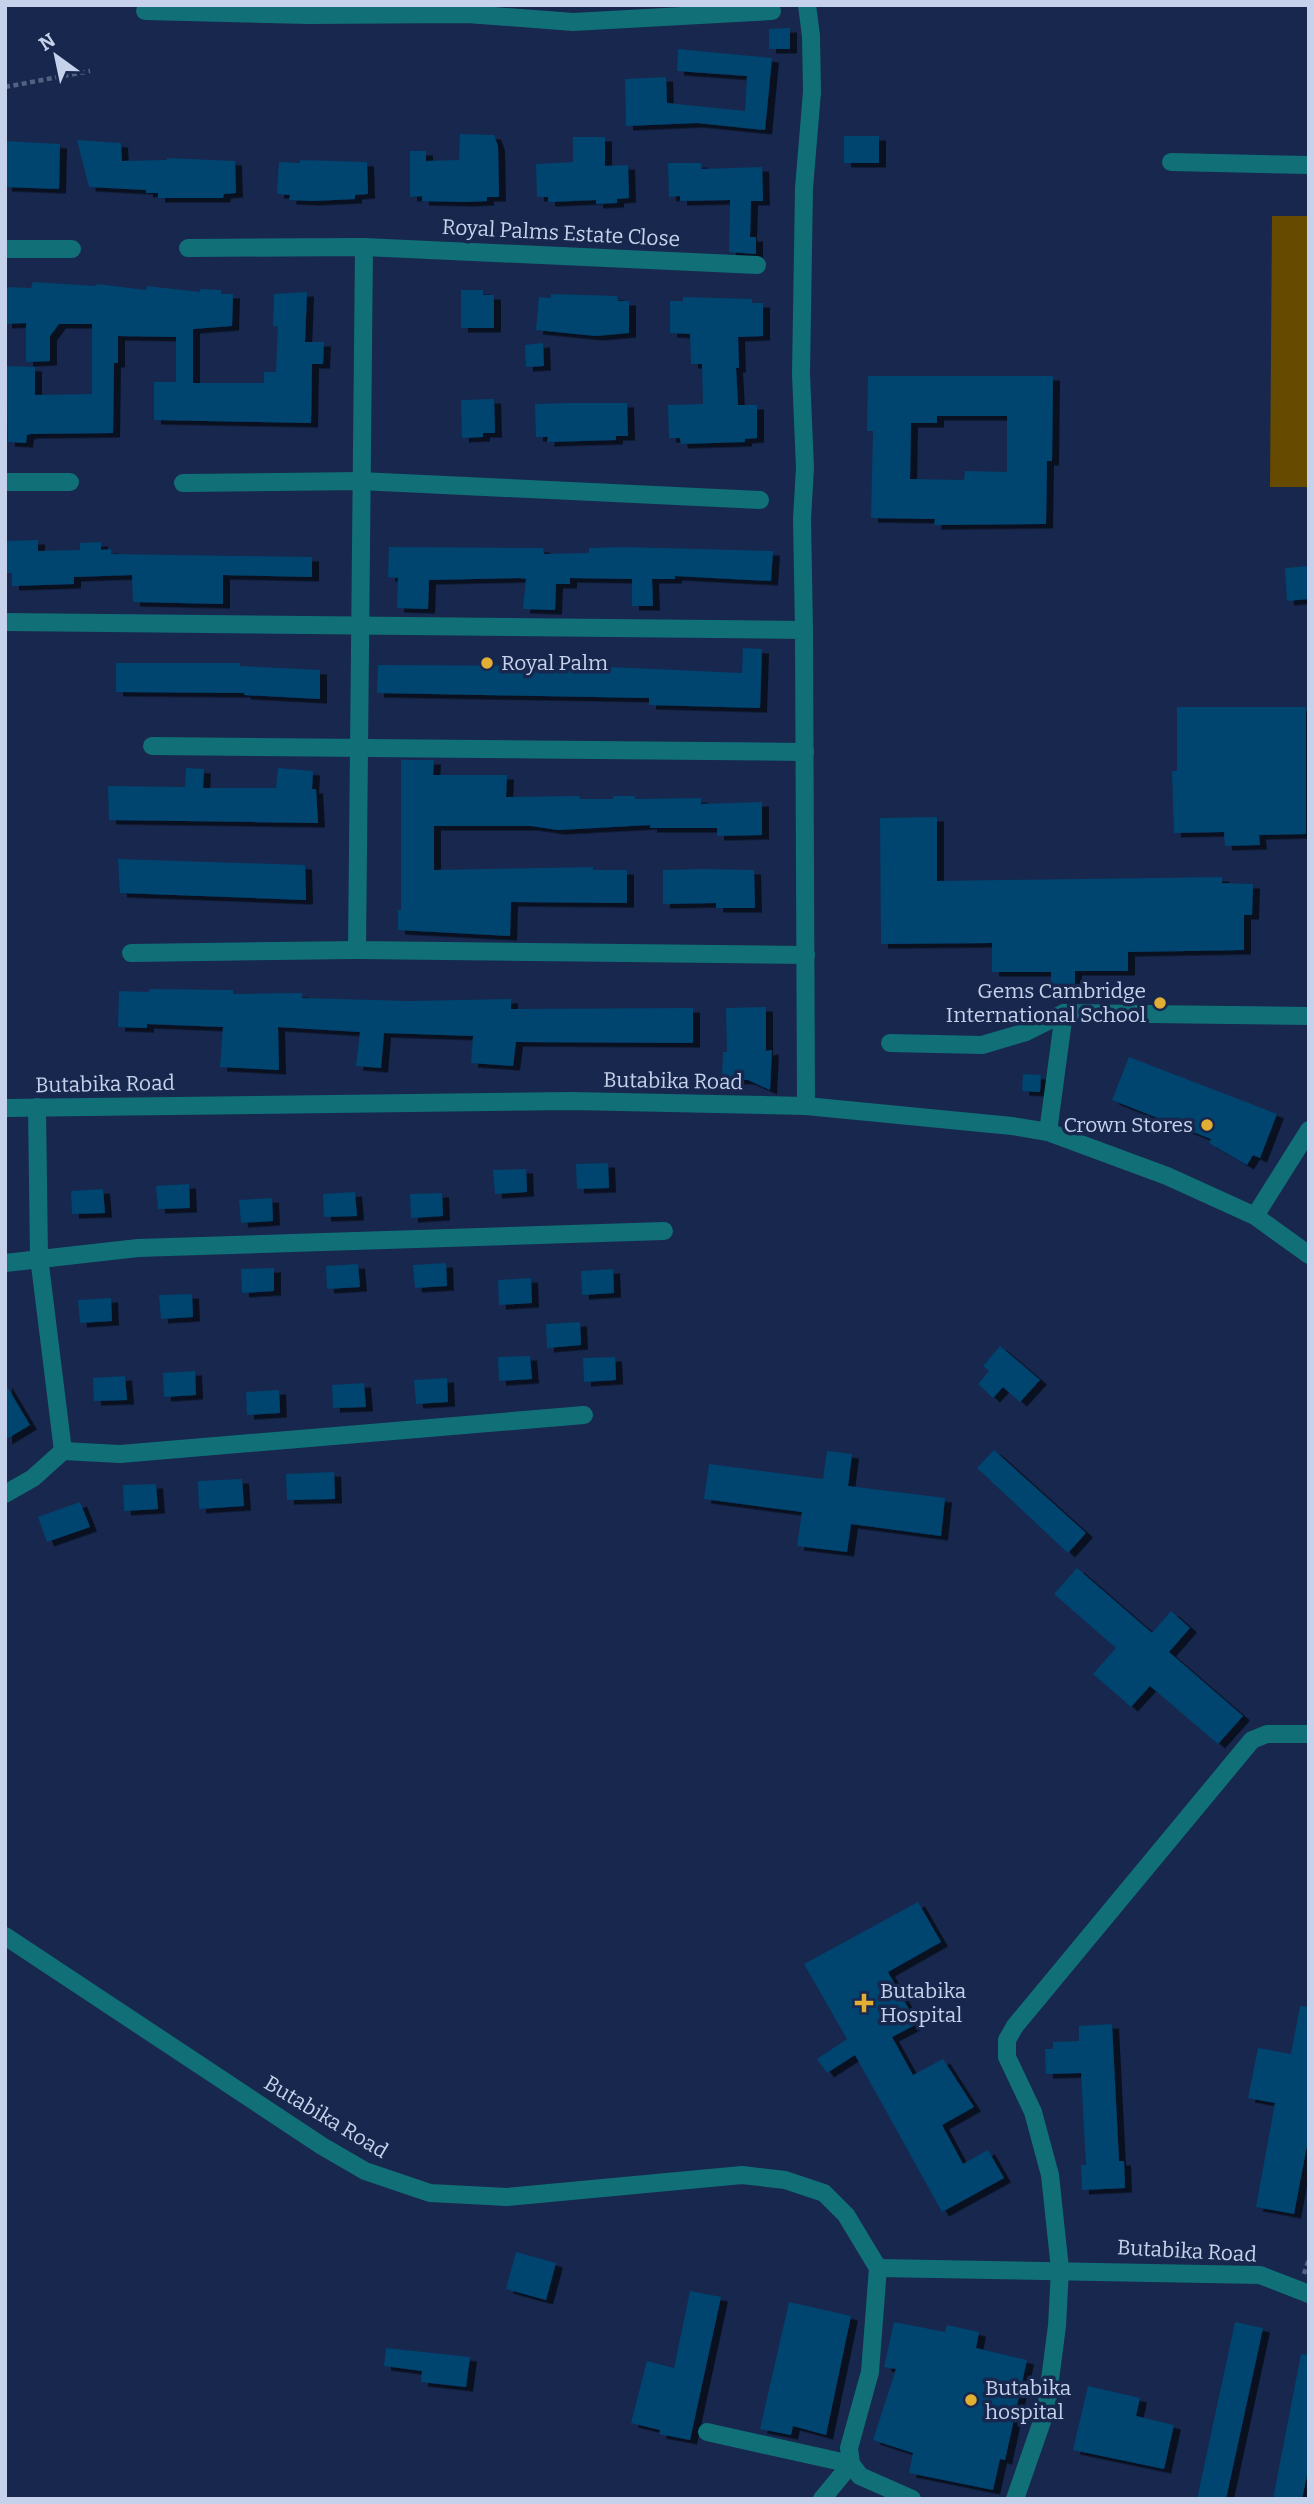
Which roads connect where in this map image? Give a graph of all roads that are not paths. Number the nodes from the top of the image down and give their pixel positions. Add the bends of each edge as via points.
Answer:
1 (807, 5) edge
2 (467, 10) edge
3 (145, 11) dead end
4 (772, 11) dead end
5 (1171, 162) dead end
6 (1309, 165) edge
7 (364, 247) junction
8 (188, 248) dead end
9 (5, 249) edge
10 (72, 249) dead end
11 (757, 265) dead end
12 (360, 481) junction
13 (5, 482) edge
14 (70, 482) dead end
15 (183, 483) dead end
16 (760, 500) dead end
17 (5, 622) edge
18 (358, 624) junction
19 (804, 630) junction
20 (152, 746) dead end
21 (358, 748) junction
22 (805, 752) junction
23 (357, 950) junction
24 (131, 953) dead end
25 (806, 955) junction
26 (1064, 1013) junction
27 (1309, 1016) edge
28 (890, 1043) dead end
29 (806, 1106) junction
30 (37, 1107) junction
31 (5, 1108) edge
32 (1309, 1130) edge
33 (1048, 1132) junction
34 (1255, 1216) junction
35 (664, 1231) dead end
36 (1309, 1255) edge
37 (39, 1257) junction
38 (5, 1263) edge
39 (584, 1415) dead end
40 (63, 1451) junction
41 (5, 1494) edge
42 (1309, 1734) edge
43 (5, 1936) edge
44 (878, 2268) junction
45 (1060, 2269) junction
46 (1309, 2294) edge
47 (708, 2432) dead end
48 (851, 2464) junction
49 (822, 2499) edge
50 (912, 2499) edge
51 (1015, 2499) edge

1 - 19 street via 812,92 804,188 801,374
2 - 3 street
2 - 4 street via 573,22
5 - 6 street
7 - 8 street, Royal Palms Estate Close
7 - 11 street, Royal Palms Estate Close
7 - 12 street
9 - 10 street
12 - 15 street
12 - 16 street
12 - 18 street
13 - 14 street
17 - 18 street
18 - 19 street
18 - 21 street
19 - 22 street
20 - 21 street
21 - 22 street
21 - 23 street
22 - 25 street
23 - 24 street
23 - 25 street
25 - 29 street
26 - 27 street
26 - 28 street via 982,1045
26 - 33 street
29 - 30 street, Butabika Road via 572,1101
29 - 33 street, Butabika Road
30 - 31 street, Butabika Road
30 - 37 street
32 - 34 street
33 - 34 street, Butabika Road via 1167,1176
34 - 36 street, Butabika Road
35 - 37 street via 138,1248
37 - 38 street
37 - 40 street
39 - 40 street via 120,1454
40 - 41 street via 33,1478
42 - 45 street via 1267,1734 1252,1740 1007,2040 1007,2057 1033,2112 1050,2175
43 - 44 street, Butabika Road via 365,2171 430,2193 507,2197 742,2175 785,2180 824,2193 846,2215
44 - 45 street, Butabika Road
44 - 48 street via 870,2372 849,2448
45 - 46 street, Butabika Road via 1260,2275
45 - 51 street via 1046,2410
47 - 48 street
48 - 49 street
48 - 50 street via 860,2476

